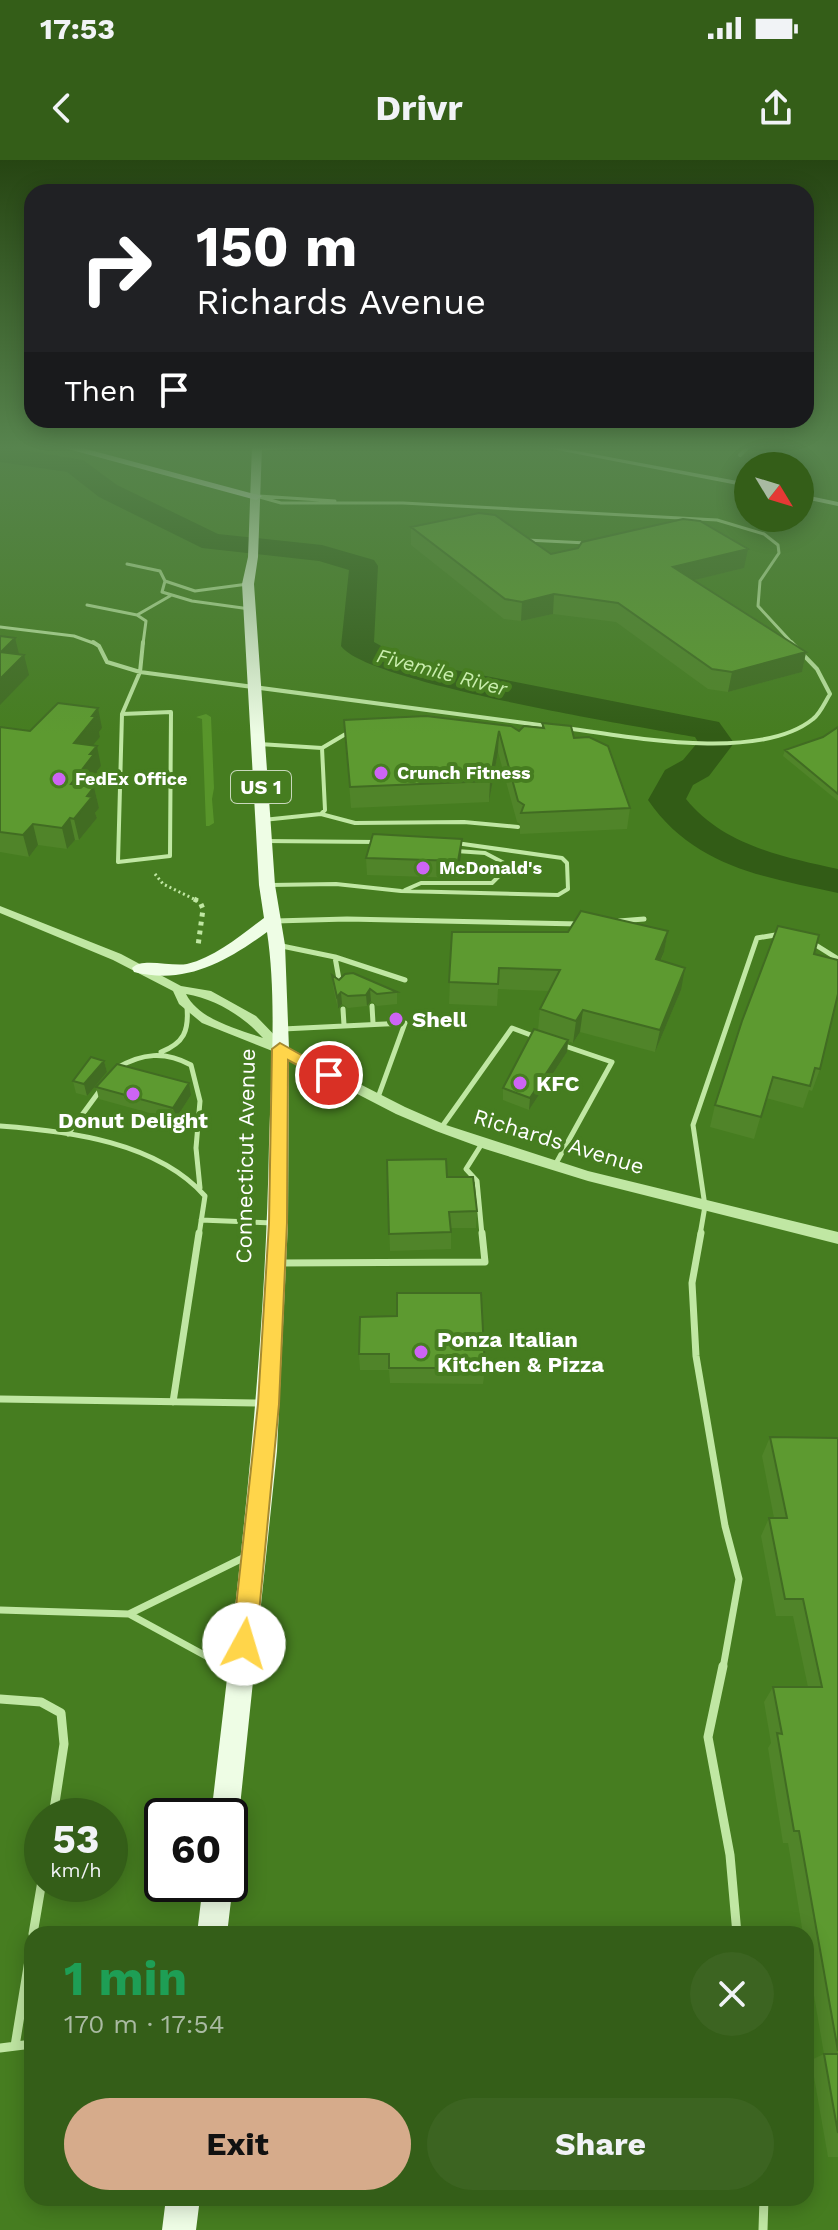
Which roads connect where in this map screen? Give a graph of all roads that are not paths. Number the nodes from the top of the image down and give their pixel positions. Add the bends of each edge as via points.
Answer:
1 (254, 543) edge
2 (570, 543) edge
3 (775, 543) edge
4 (595, 544) edge
5 (127, 564) dead end
6 (165, 581) junction
7 (248, 584) junction
8 (170, 596) junction
9 (87, 605) dead end
10 (250, 609) junction
11 (137, 615) junction
12 (0, 627) edge
13 (140, 672) junction
14 (254, 688) junction
15 (122, 714) junction
16 (349, 732) edge
17 (258, 744) junction
18 (322, 748) junction
19 (321, 814) junction
20 (263, 820) junction
21 (518, 827) edge
22 (264, 841) junction
23 (380, 842) edge
24 (450, 842) edge
25 (453, 851) edge
26 (267, 885) junction
27 (401, 891) junction
28 (0, 909) edge
29 (644, 919) dead end
30 (271, 921) junction
31 (614, 921) edge
32 (584, 923) edge
33 (793, 937) edge
34 (808, 940) edge
35 (277, 945) junction
36 (335, 957) junction
37 (838, 959) edge
38 (140, 968) junction
39 (366, 969) junction
40 (405, 980) dead end
41 (369, 984) edge
42 (340, 986) edge
43 (178, 989) junction
44 (372, 1006) edge
45 (187, 1007) junction
46 (343, 1009) edge
47 (373, 1023) junction
48 (344, 1025) junction
49 (540, 1038) edge
50 (280, 1039) junction
51 (555, 1043) edge
52 (157, 1053) junction
53 (377, 1100) junction
54 (0, 1126) edge
55 (441, 1128) junction
56 (68, 1134) junction
57 (483, 1142) junction
58 (554, 1167) junction
59 (200, 1188) junction
60 (705, 1206) junction
61 (201, 1220) junction
62 (278, 1223) junction
63 (838, 1238) edge
64 (276, 1263) junction
65 (0, 1399) edge
66 (173, 1402) junction
67 (269, 1404) junction
68 (254, 1552) junction
69 (0, 1610) edge
70 (129, 1614) junction
71 (241, 1675) junction
72 (0, 1699) edge
73 (56, 1798) edge
74 (227, 1798) edge
75 (38, 1902) edge
76 (216, 1902) edge
77 (34, 1926) edge
78 (213, 1926) edge
79 (736, 1926) edge
80 (24, 1991) edge
81 (24, 2045) edge
82 (15, 2046) junction
83 (0, 2048) edge
84 (182, 2206) edge
85 (764, 2206) edge
86 (179, 2230) edge
87 (763, 2230) edge

1 - 7 main road, Connecticut Avenue / US 1
2 - 4 lane
3 - 14 lane via 779,553 760,581 758,606 819,667 830,694 821,712 794,731 742,744 693,742
5 - 6 lane via 160,571
6 - 7 lane via 197,591
6 - 8 lane via 162,592
7 - 10 main road, Connecticut Avenue / US 1
8 - 10 lane
8 - 11 lane
9 - 11 lane
10 - 14 main road, Connecticut Avenue / US 1
11 - 13 lane via 146,621
12 - 13 lane via 89,640 107,662
13 - 14 lane
13 - 15 lane
14 - 17 main road, Connecticut Avenue / US 1
15 - 15 lane via 118,862 170,856 171,712
16 - 18 lane
17 - 18 lane
17 - 20 main road, Connecticut Avenue / US 1
18 - 19 lane
19 - 20 lane
19 - 21 lane via 355,823
20 - 22 main road, Connecticut Avenue / US 1
22 - 23 lane
22 - 26 main road, Connecticut Avenue / US 1
24 - 27 lane via 562,858 568,889 558,895
25 - 27 lane via 493,856 505,870 492,883 421,883
26 - 27 lane via 336,884
26 - 30 main road, Connecticut Avenue / US 1
28 - 38 street, Richards Avenue
29 - 31 lane
30 - 32 lane
30 - 35 main road, Connecticut Avenue / US 1
30 - 38 main road via 208,965 171,972
33 - 60 lane via 779,933 757,938 693,1125
34 - 37 lane
35 - 36 lane
35 - 50 main road, Connecticut Avenue / US 1
36 - 39 lane
36 - 42 lane
38 - 43 street, Richards Avenue
39 - 40 lane
39 - 41 lane
43 - 45 street
43 - 50 street, Richards Avenue via 207,994
44 - 47 lane
45 - 50 street, Richards Avenue via 247,1039
45 - 52 lane via 186,1036
46 - 48 lane
47 - 48 lane
47 - 53 lane via 405,1023
48 - 50 lane
49 - 55 lane via 512,1028
50 - 53 street, Richards Avenue
50 - 62 main road, Connecticut Avenue / US 1
51 - 58 lane via 612,1062
52 - 56 lane via 115,1069
52 - 59 lane via 176,1055 191,1065 200,1101
53 - 55 street, Richards Avenue
54 - 56 lane
55 - 57 street, Richards Avenue
56 - 59 lane via 173,1167
57 - 58 street, Richards Avenue
57 - 64 lane via 466,1169 477,1181 485,1262
58 - 60 street, Richards Avenue
59 - 61 lane via 205,1196
60 - 63 street, Richards Avenue
60 - 79 lane via 692,1283 696,1356 739,1579 708,1737 730,1855
61 - 62 lane
61 - 66 lane
62 - 64 main road, Connecticut Avenue / US 1
64 - 67 main road, Connecticut Avenue / US 1
65 - 66 lane
66 - 67 lane
67 - 68 main road, Connecticut Avenue / US 1
68 - 70 lane
68 - 71 main road, Connecticut Avenue / US 1
69 - 70 lane
70 - 71 lane
71 - 74 main road, Connecticut Avenue / US 1
72 - 73 lane via 41,1702 61,1713 64,1744
75 - 77 lane
76 - 78 main road
80 - 82 lane
81 - 82 lane
82 - 83 lane
84 - 86 main road
85 - 87 lane

